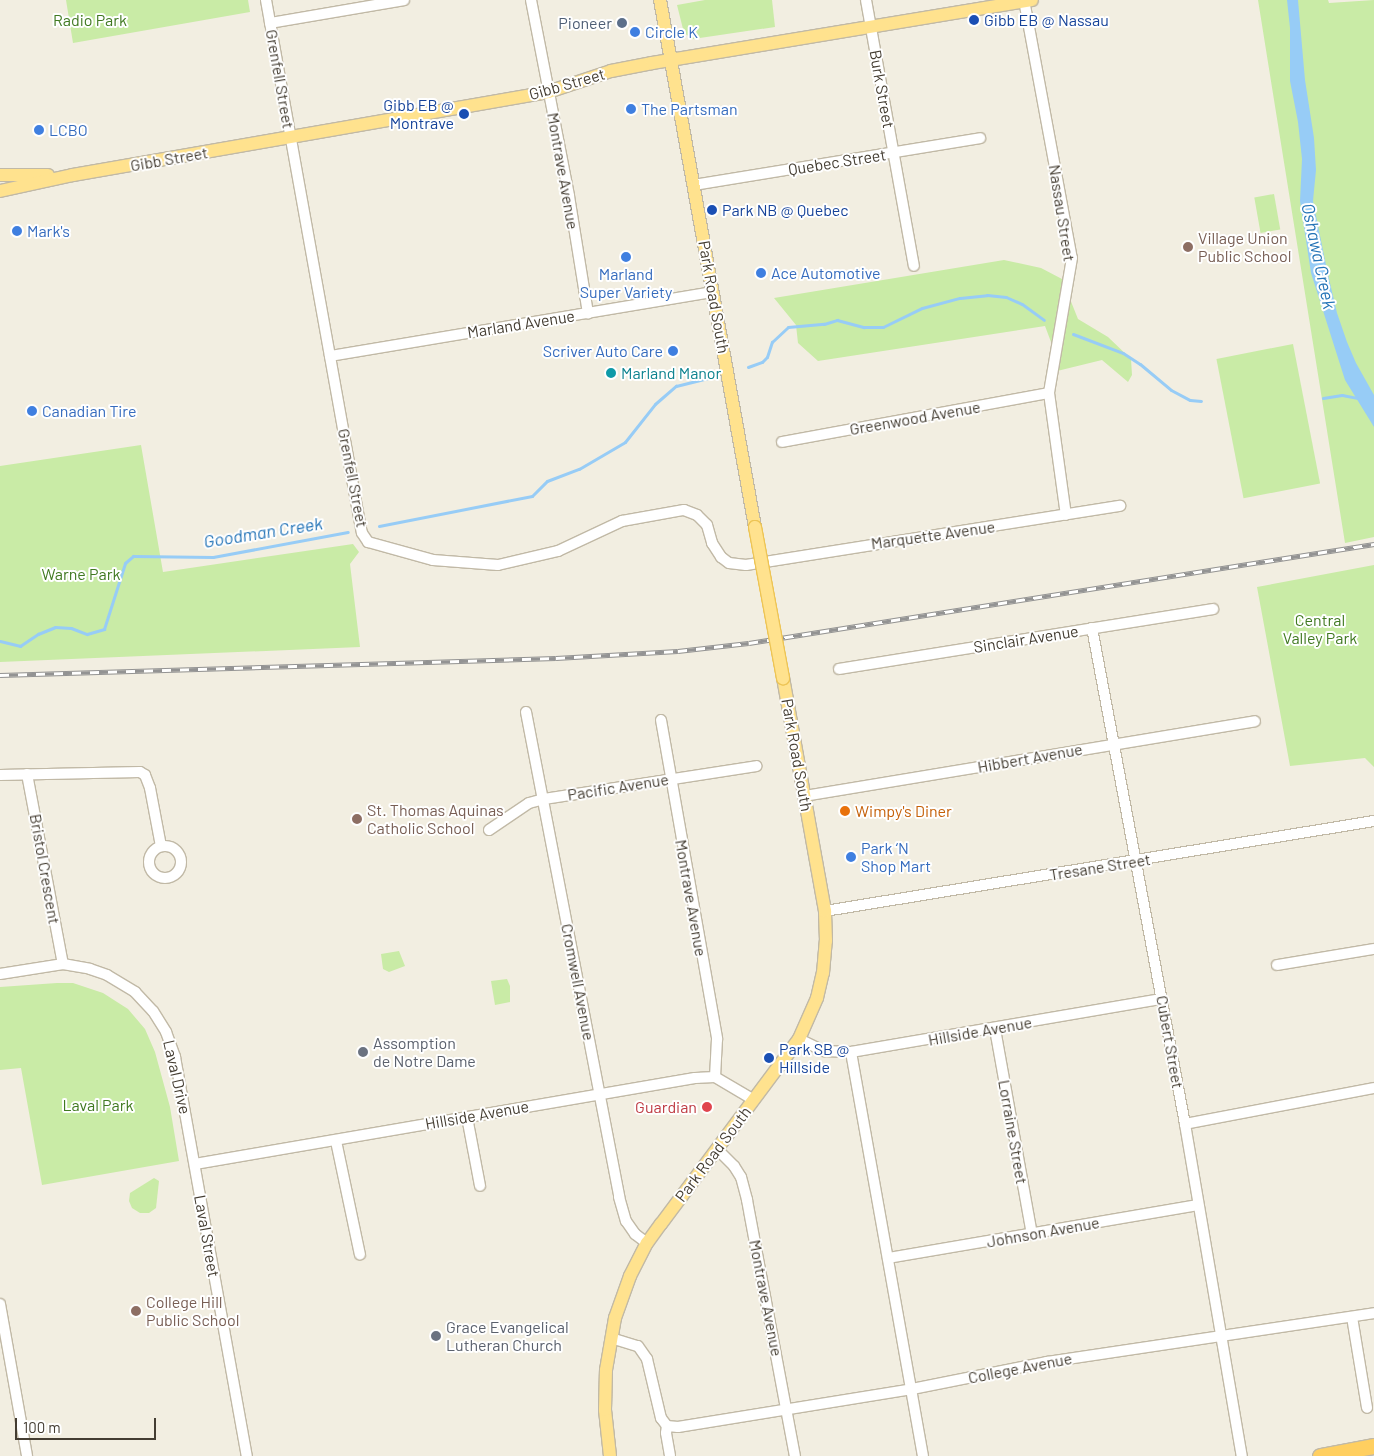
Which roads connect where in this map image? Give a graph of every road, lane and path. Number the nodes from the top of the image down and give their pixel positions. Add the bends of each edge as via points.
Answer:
1 (266, 0) edge
2 (402, 0) edge
3 (531, 0) edge
4 (660, 0) edge
5 (866, 0) edge
6 (1027, 0) edge
7 (270, 23) junction
8 (870, 27) junction
9 (670, 60) junction
10 (548, 92) junction
11 (291, 137) junction
12 (980, 138) dead end
13 (894, 153) junction
14 (0, 175) edge
15 (73, 175) junction
16 (694, 185) junction
17 (0, 191) edge
18 (914, 266) dead end
19 (712, 292) junction
20 (588, 313) junction
21 (330, 356) junction
22 (1049, 393) junction
23 (782, 442) dead end
24 (1120, 506) dead end
25 (1066, 515) junction
26 (746, 565) joint
27 (1213, 609) dead end
28 (1092, 628) junction
29 (839, 669) dead end
30 (526, 712) dead end
31 (661, 720) dead end
32 (1255, 721) dead end
33 (1113, 744) junction
34 (756, 766) dead end
35 (0, 774) edge
36 (27, 774) junction
37 (669, 778) junction
38 (804, 796) junction
39 (544, 799) junction
40 (1374, 821) edge
41 (489, 830) dead end
42 (161, 846) dead end
43 (1135, 862) junction
44 (825, 912) junction
45 (1374, 949) edge
46 (62, 964) junction
47 (1277, 965) dead end
48 (0, 974) edge
49 (1162, 999) junction
50 (995, 1029) junction
51 (798, 1040) junction
52 (851, 1052) junction
53 (715, 1077) junction
54 (1374, 1088) edge
55 (599, 1093) junction
56 (754, 1100) junction
57 (467, 1117) junction
58 (1185, 1124) junction
59 (336, 1141) junction
60 (717, 1149) junction
61 (195, 1164) junction
62 (480, 1186) dead end
63 (1198, 1205) junction
64 (1032, 1235) junction
65 (647, 1243) junction
66 (360, 1255) dead end
67 (888, 1258) junction
68 (0, 1304) edge
69 (1374, 1313) edge
70 (1352, 1317) junction
71 (1222, 1337) junction
72 (611, 1338) junction
73 (912, 1389) junction
74 (1367, 1408) dead end
75 (787, 1409) junction
76 (667, 1426) junction
77 (1374, 1446) edge
78 (27, 1456) edge
79 (247, 1456) edge
80 (610, 1456) edge
81 (670, 1456) edge
82 (796, 1456) edge
83 (923, 1456) edge
84 (1242, 1456) edge
85 (1320, 1456) edge

1 - 7 street, Grenfell Street
2 - 7 street
3 - 10 street, Montrave Avenue
4 - 9 main road, Park Road South
5 - 8 street, Burk Street
6 - 8 main road, Gibb Street
6 - 22 street, Nassau Street via 1072,258
7 - 11 street, Grenfell Street
8 - 9 main road, Gibb Street
8 - 13 street, Burk Street
9 - 10 main road, Gibb Street via 612,71
9 - 16 main road, Park Road South
10 - 11 main road, Gibb Street
10 - 20 street, Montrave Avenue
11 - 15 main road, Gibb Street
11 - 21 street, Grenfell Street
12 - 13 street, Quebec Street
13 - 16 street, Quebec Street
13 - 18 street, Burk Street
14 - 15 main road, Gibb Street
15 - 17 main road, Gibb Street
16 - 19 main road, Park Road South
19 - 20 street, Marland Avenue
19 - 38 main road, Park Road South, bridge
20 - 21 street, Marland Avenue
21 - 26 street, Grenfell Street via 361,525 368,542 433,560 498,564 558,551 622,521 684,510 707,524 712,544 721,557 729,563
22 - 23 street, Greenwood Avenue
22 - 25 street, Nassau Street
24 - 25 street, Marquette Avenue
25 - 26 street, Marquette Avenue
27 - 28 street, Sinclair Avenue
28 - 29 street, Sinclair Avenue
28 - 33 street, Cubert Street
30 - 39 street, Cromwell Avenue
31 - 37 street, Montrave Avenue
32 - 33 street, Hibbert Avenue
33 - 38 street, Hibbert Avenue
33 - 43 street, Cubert Street
34 - 37 street, Pacific Avenue
35 - 36 street
36 - 42 street via 134,771 145,775
36 - 46 street, Bristol Crescent
37 - 39 street, Pacific Avenue
37 - 53 street, Montrave Avenue via 717,1039
38 - 44 main road, Park Road South
39 - 41 street, Pacific Avenue via 530,803
39 - 55 street, Cromwell Avenue
40 - 43 street, Tresane Street
43 - 44 street, Tresane Street
43 - 49 street, Cubert Street
44 - 51 main road, Park Road South via 823,973 812,1010
45 - 47 street
46 - 48 street, Laval Drive
46 - 61 street, Laval Drive via 108,975 135,992 154,1010 171,1044
49 - 50 street, Hillside Avenue
49 - 58 street, Cubert Street
50 - 52 street, Hillside Avenue
50 - 64 street, Lorraine Street
51 - 52 street, Hillside Avenue via 824,1051
51 - 56 main road, Park Road South
52 - 67 street
53 - 55 street, Hillside Avenue
53 - 56 street
54 - 58 street
55 - 57 street, Hillside Avenue
55 - 65 street, Cromwell Avenue via 626,1221
56 - 60 main road, Park Road South
57 - 59 street, Hillside Avenue
57 - 62 street
58 - 63 street, Cubert Street
59 - 61 street, Hillside Avenue
59 - 66 street
60 - 65 main road, Park Road South
60 - 75 street, Montrave Avenue via 737,1172 747,1200
61 - 79 street, Laval Street
63 - 64 street, Johnson Avenue
63 - 71 street, Cubert Street
64 - 67 street, Johnson Avenue
65 - 72 main road, Park Road South via 623,1293
67 - 73 street
68 - 78 street
69 - 70 street, College Avenue
70 - 71 street, College Avenue
70 - 74 street
71 - 73 street, College Avenue via 1047,1362
71 - 84 street, Cubert Street
72 - 76 street via 638,1346 648,1359 661,1418
72 - 80 main road, Park Road South via 605,1388
73 - 75 street, College Avenue
73 - 83 street
75 - 76 street, College Avenue via 678,1427
75 - 82 street, Montrave Avenue
76 - 81 street
77 - 85 highway

